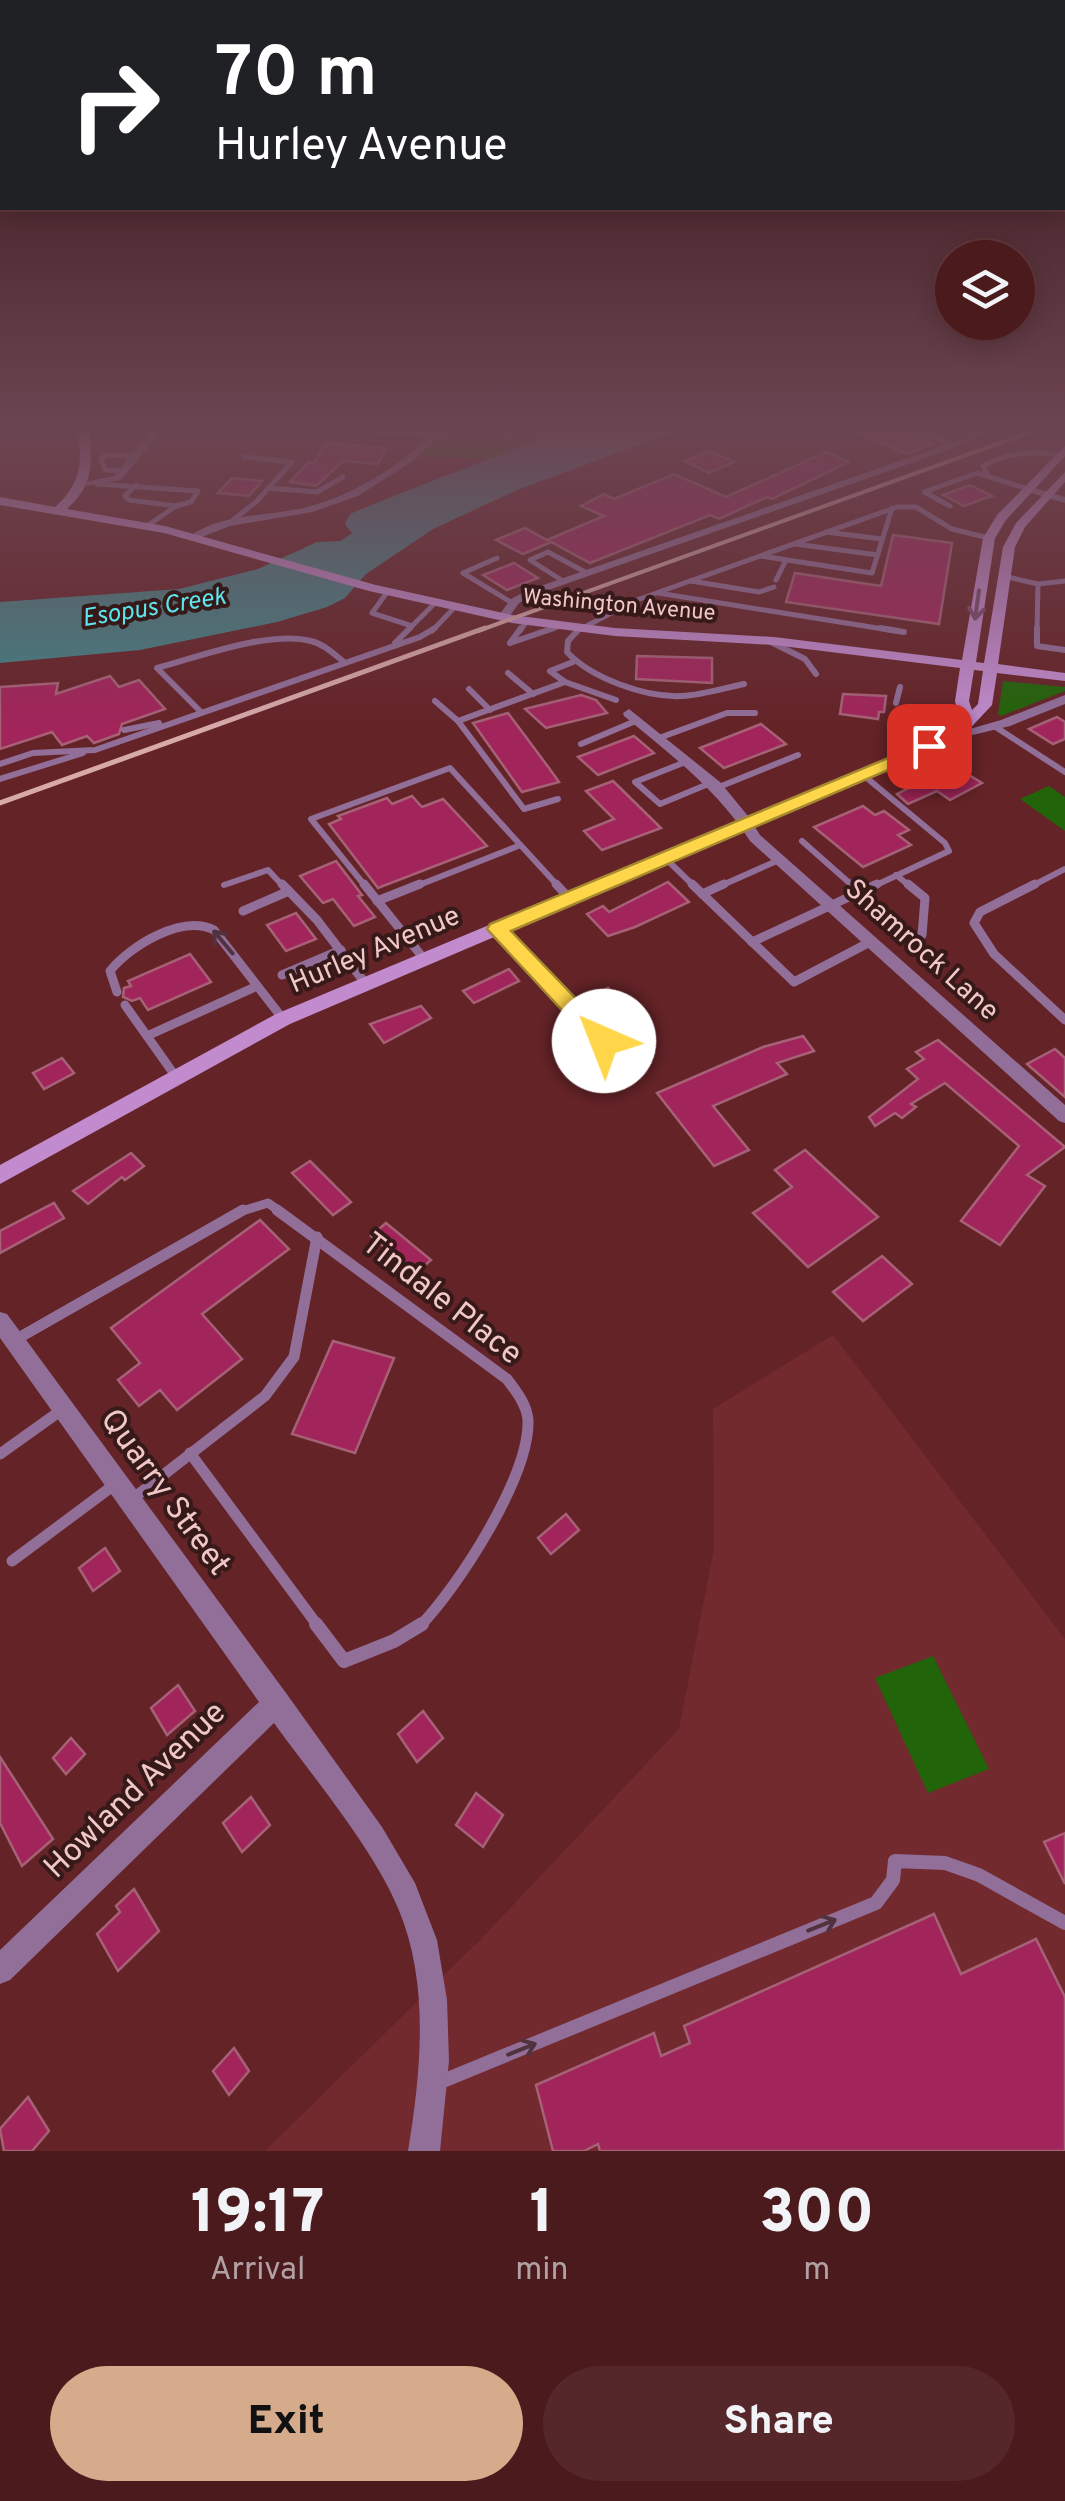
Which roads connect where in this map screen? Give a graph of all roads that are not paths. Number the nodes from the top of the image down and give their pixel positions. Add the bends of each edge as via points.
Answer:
1 (157, 528) edge
2 (213, 528) edge
3 (715, 528) edge
4 (833, 528) edge
5 (885, 528) edge
6 (951, 528) edge
7 (996, 528) edge
8 (1021, 528) edge
9 (823, 532) junction
10 (194, 537) junction
11 (988, 538) junction
12 (882, 539) junction
13 (792, 543) junction
14 (878, 555) junction
15 (758, 556) junction
16 (497, 558) dead end
17 (786, 560) junction
18 (587, 573) junction
19 (1003, 576) junction
20 (688, 580) junction
21 (1065, 580) edge
22 (563, 581) junction
23 (1038, 584) junction
24 (381, 590) junction
25 (655, 592) junction
26 (435, 603) junction
27 (514, 604) junction
28 (454, 608) junction
29 (503, 618) junction
30 (526, 622) junction
31 (412, 626) junction
32 (560, 626) junction
33 (578, 629) junction
34 (904, 632) dead end
35 (768, 640) junction
36 (394, 644) junction
37 (1065, 650) edge
38 (344, 662) junction
39 (572, 662) junction
40 (967, 665) junction
41 (991, 667) junction
42 (508, 673) dead end
43 (816, 674) dead end
44 (1065, 676) edge
45 (566, 682) junction
46 (744, 684) dead end
47 (900, 687) dead end
48 (469, 688) dead end
49 (533, 694) junction
50 (616, 700) dead end
51 (436, 701) dead end
52 (896, 703) dead end
53 (1062, 703) edge
54 (490, 710) junction
55 (201, 712) junction
56 (755, 713) dead end
57 (894, 714) dead end
58 (633, 717) joint
59 (182, 720) junction
60 (458, 721) junction
61 (994, 726) junction
62 (962, 729) junction
63 (124, 730) dead end
64 (890, 731) dead end
65 (659, 738) junction
66 (581, 744) dead end
67 (93, 746) junction
68 (798, 755) dead end
69 (688, 762) junction
70 (0, 764) edge
71 (1065, 772) edge
72 (862, 774) junction
73 (0, 778) edge
74 (716, 785) junction
75 (558, 799) dead end
76 (746, 822) junction
77 (802, 840) dead end
78 (518, 846) junction
79 (666, 858) junction
80 (779, 860) junction
81 (1065, 869) edge
82 (896, 875) junction
83 (224, 885) dead end
84 (860, 890) junction
85 (290, 891) junction
86 (702, 894) junction
87 (570, 899) junction
88 (377, 901) junction
89 (828, 904) junction
90 (244, 911) dead end
91 (497, 929) junction
92 (752, 942) junction
93 (870, 942) junction
94 (340, 950) junction
95 (424, 959) junction
96 (282, 975) dead end
97 (365, 984) junction
98 (258, 986) junction
99 (116, 992) dead end
100 (125, 1004) dead end
101 (283, 1019) junction
102 (1065, 1020) edge
103 (147, 1036) junction
104 (628, 1066) dead end
105 (176, 1077) junction
106 (1065, 1116) edge
107 (0, 1175) edge
108 (317, 1237) junction
109 (0, 1321) edge
110 (15, 1340) junction
111 (62, 1409) junction
112 (0, 1454) edge
113 (190, 1454) junction
114 (123, 1492) junction
115 (12, 1561) dead end
116 (276, 1702) junction
117 (1065, 1923) edge
118 (0, 1970) edge
119 (432, 2086) junction
120 (424, 2151) edge

1 - 10 street, Washington Avenue
2 - 10 street
3 - 18 street
4 - 9 lane
5 - 12 lane
6 - 11 lane
7 - 11 street
8 - 19 street
9 - 12 lane
9 - 13 lane
10 - 24 street, Washington Avenue
11 -> 40 street
12 - 14 lane
13 - 14 lane
13 - 15 lane
14 - 17 lane via 872,573
15 - 17 lane
15 - 20 lane
16 - 27 lane via 464,573
17 - 20 lane via 775,584 759,592
18 - 22 street
18 - 22 lane via 548,552 530,560
19 - 23 lane
19 - 41 street
20 - 25 lane
21 - 23 lane
22 - 27 street
23 - 37 lane via 1037,646
24 - 26 street, Washington Avenue
24 - 31 lane via 372,614
25 - 33 lane
25 - 34 lane
26 - 28 street, Washington Avenue
26 - 31 lane
27 - 29 street
28 - 29 street, Washington Avenue
28 - 36 lane via 432,630
29 - 30 street, Washington Avenue
30 - 32 street, Washington Avenue
30 - 32 lane via 510,643
31 - 36 lane
32 - 33 street, Washington Avenue
33 - 35 street, Washington Avenue
33 - 39 lane via 568,641
35 - 40 street, Washington Avenue
35 - 43 lane via 805,659
36 - 38 lane
38 - 55 lane
38 - 55 lane via 308,640 280,638 157,668
39 - 45 lane via 550,672
39 - 46 lane via 675,696
40 - 41 street, Washington Avenue
40 - 62 street
41 - 44 street, Washington Avenue
41 - 62 street via 985,705
42 - 49 lane
45 - 49 lane
45 - 50 lane
47 - 52 lane
48 - 54 lane
49 - 54 lane
51 - 60 lane
53 - 61 street, Hurley Avenue
54 - 60 lane
55 - 59 lane
56 - 65 lane via 728,713
57 - 64 lane
58 - 65 street, Shamrock Lane
58 - 66 lane
59 - 63 lane
59 - 67 lane
60 - 75 lane via 524,809
61 - 62 street, Hurley Avenue
61 - 71 lane
62 - 72 street, Hurley Avenue
65 - 69 street, Shamrock Lane
67 - 70 lane via 33,752
67 - 73 lane
68 - 74 lane
69 - 74 street, Shamrock Lane
69 - 74 lane via 635,782 660,804
72 - 76 street, Hurley Avenue
72 - 82 lane via 949,847 946,855
74 - 76 street, Shamrock Lane
76 - 79 street, Hurley Avenue
76 - 80 street, Shamrock Lane
77 - 84 lane
78 - 87 lane
78 - 88 lane
78 - 88 lane via 450,768 311,819
79 - 86 lane
79 - 87 street, Hurley Avenue
80 - 86 lane
80 - 89 street, Shamrock Lane
81 - 102 lane via 980,912 974,923 994,954
82 - 84 lane
82 - 84 lane via 925,898 922,935 913,940
83 - 85 lane via 265,869
84 - 89 lane
85 - 90 lane
85 - 94 lane
86 - 92 lane
87 - 91 street, Hurley Avenue
88 - 95 lane
89 - 92 lane
89 - 93 street, Shamrock Lane
91 - 95 street, Hurley Avenue
91 - 104 lane
92 - 93 lane via 794,982
93 - 106 street, Shamrock Lane
94 - 96 lane
94 - 97 lane
95 - 97 street, Hurley Avenue
97 - 101 street, Hurley Avenue
98 -> 99 lane via 204,925 117,960 110,970
98 - 101 lane
98 - 103 lane
100 - 103 lane
101 - 105 street, Hurley Avenue
103 - 105 lane
105 - 107 street, Hurley Avenue
108 - 110 lane, Tindale Place via 268,1203 252,1205
108 - 113 lane via 294,1357 265,1396
108 - 113 lane, Tindale Place via 521,1396 528,1421 524,1450 485,1535 420,1626 344,1660
109 - 110 street, Quarry Street
110 - 111 street, Quarry Street
111 - 112 lane
111 - 114 street, Quarry Street
113 - 114 lane
114 - 115 lane
114 - 116 street, Quarry Street
116 - 118 street, Howland Avenue
116 - 119 street, Quarry Street via 372,1836 413,1908 434,2010
119 -> 117 lane via 876,1903 893,1880 895,1860 946,1863 979,1875
119 - 120 street, Quarry Street

